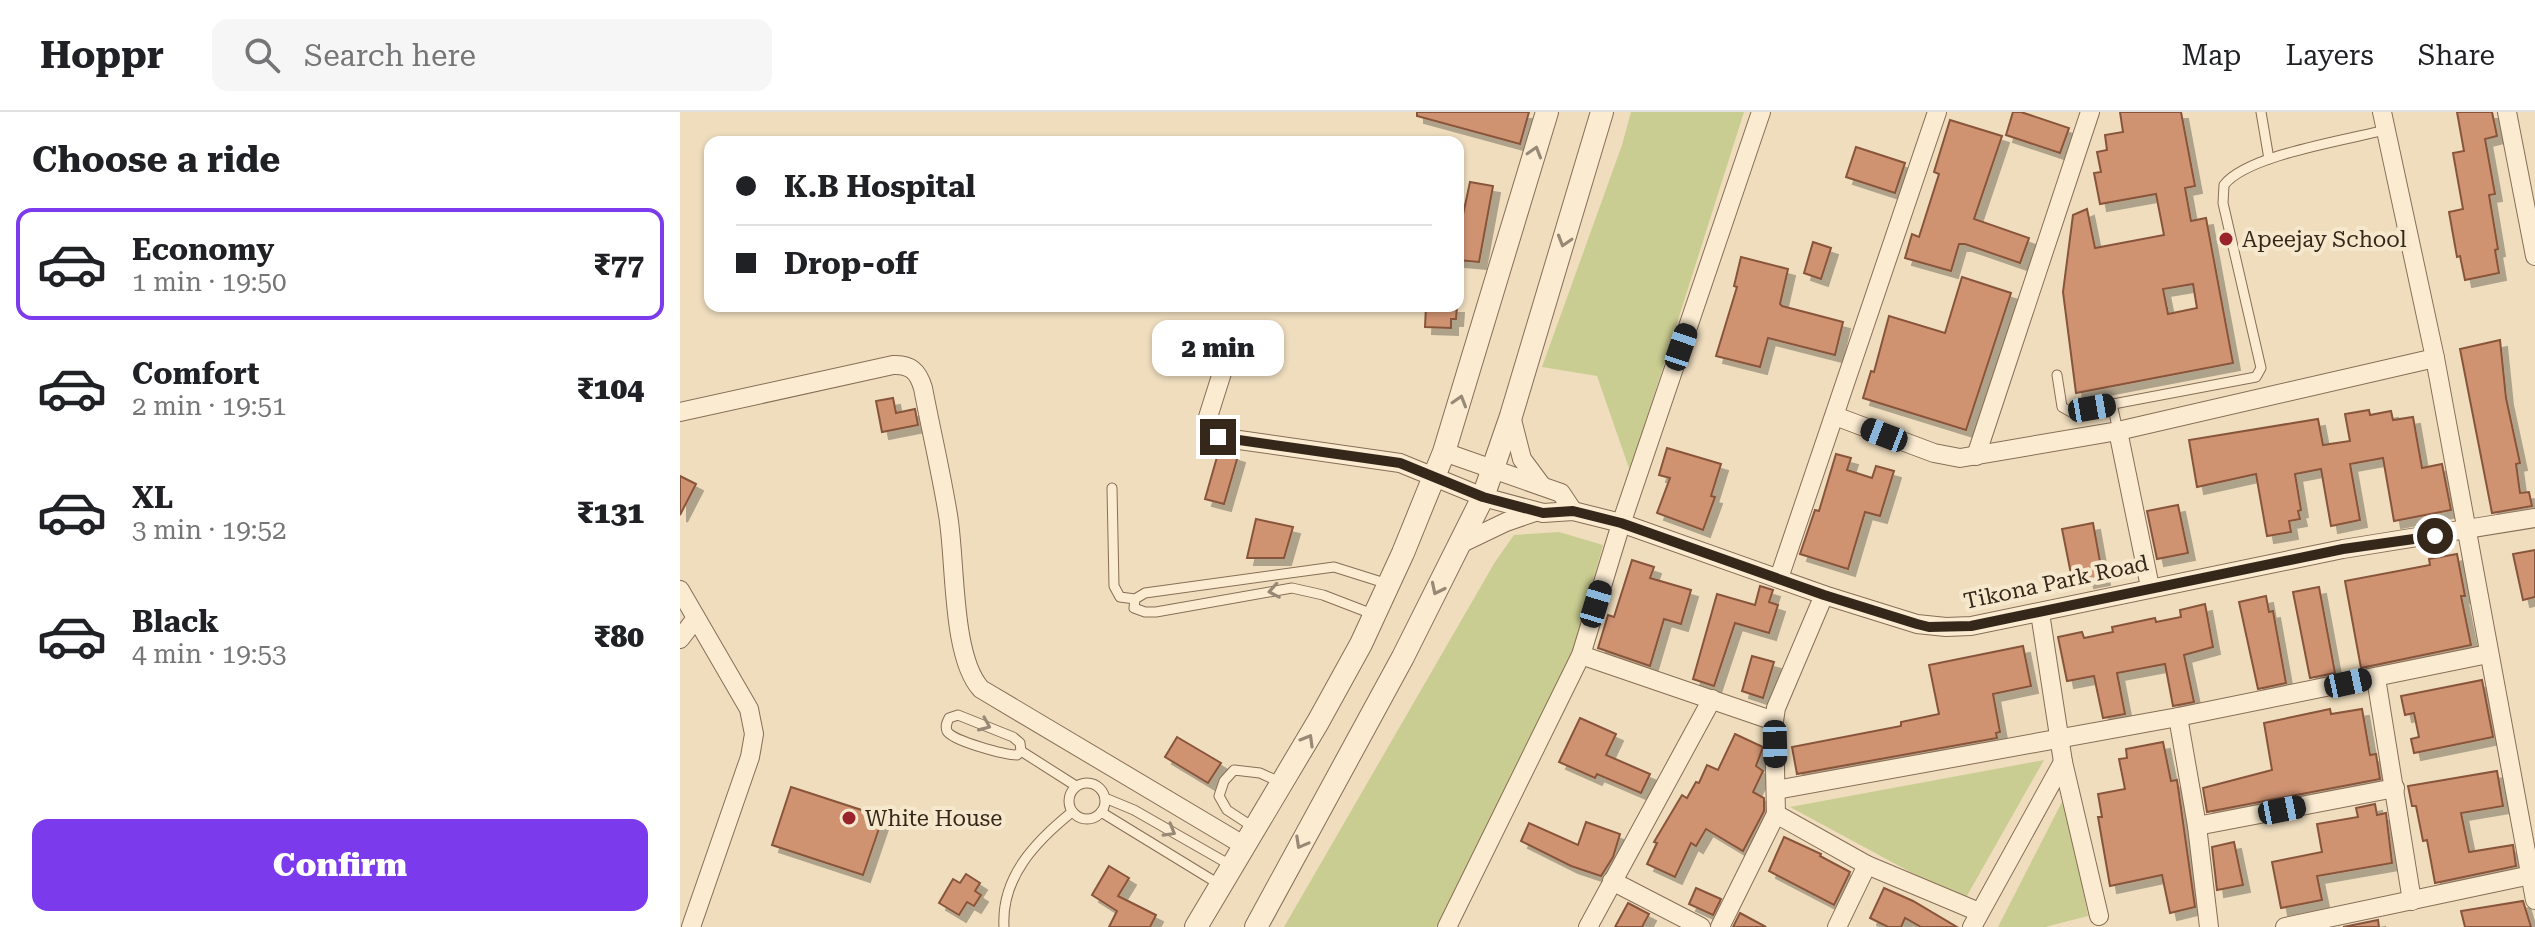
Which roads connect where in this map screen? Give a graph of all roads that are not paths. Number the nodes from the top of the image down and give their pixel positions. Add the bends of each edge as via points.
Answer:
1 (1547, 112) edge
2 (1602, 112) edge
3 (1761, 112) edge
4 (1937, 112) edge
5 (2090, 112) edge
6 (2261, 112) edge
7 (2507, 112) edge
8 (2384, 121) edge
9 (2269, 159) junction
10 (2535, 256) edge
11 (1233, 338) dead end
12 (2435, 358) junction
13 (2057, 375) dead end
14 (2112, 404) junction
15 (680, 412) edge
16 (1511, 416) junction
17 (1835, 416) junction
18 (2118, 431) junction
19 (1444, 452) junction
20 (1976, 456) junction
21 (1494, 470) junction
22 (1435, 479) junction
23 (1542, 486) junction
24 (1112, 488) dead end
25 (1483, 497) junction
26 (1573, 511) junction
27 (1535, 512) junction
28 (2535, 518) edge
29 (1621, 523) junction
30 (2466, 531) junction
31 (1458, 545) junction
32 (1310, 570) junction
33 (1779, 578) junction
34 (1389, 584) junction
35 (2150, 587) junction
36 (680, 590) edge
37 (1307, 590) junction
38 (1824, 595) junction
39 (1135, 599) junction
40 (2040, 613) junction
41 (1375, 615) junction
42 (696, 618) junction
43 (680, 639) edge
44 (2488, 654) junction
45 (1581, 655) junction
46 (2376, 678) junction
47 (1712, 699) junction
48 (2178, 717) junction
49 (1774, 721) junction
50 (2059, 737) junction
51 (1021, 751) junction
52 (2063, 762) junction
53 (1282, 783) junction
54 (1076, 786) junction
55 (2395, 788) junction
56 (1776, 790) junction
57 (1105, 798) junction
58 (1072, 812) junction
59 (1101, 812) junction
60 (1776, 814) junction
61 (2197, 826) junction
62 (1251, 838) junction
63 (1867, 865) junction
64 (2531, 875) junction
65 (1227, 876) junction
66 (1612, 881) junction
67 (2535, 900) edge
68 (2412, 901) junction
69 (2099, 916) dead end
70 (1975, 920) edge
71 (691, 927) edge
72 (1004, 927) edge
73 (1196, 927) edge
74 (1256, 927) edge
75 (1447, 927) edge
76 (1588, 927) edge
77 (1701, 927) edge
78 (1720, 927) edge
79 (1837, 927) edge
80 (2209, 927) edge
81 (2285, 927) edge

19 -> 1 street
2 -> 16 street
3 - 29 street
4 - 17 street
5 - 20 street
6 - 9 lane
7 - 10 street
8 - 9 lane
8 - 12 street
9 - 14 lane via 2236,173 2223,194 2259,357 2258,374
11 - 22 street, Tikona Park Road via 1208,417 1207,425 1218,437 1385,460
12 - 18 street
12 - 30 street
13 - 14 lane via 2067,411
14 - 18 lane
15 - 62 street via 893,365 909,366 923,388 949,518 963,650 972,679 981,689
16 - 21 street
16 - 23 street, Tikona Park Road via 1522,459
17 - 20 street via 1934,453
17 - 33 street
18 - 20 street
18 - 35 street
19 - 21 street, Tikona Park Road
19 - 22 street
21 - 23 street, Tikona Park Road
21 - 25 street
22 - 25 street, Tikona Park Road
22 - 34 street
23 - 26 street, Tikona Park Road via 1561,493
24 - 39 lane via 1114,586 1120,597
25 - 27 street, Tikona Park Road
25 - 31 street
26 - 27 street, Tikona Park Road
26 - 29 street, Tikona Park Road
27 - 31 street, Tikona Park Road
28 - 30 street, Tikona Park Road
29 - 33 street, Tikona Park Road
29 - 45 street
30 - 35 street, Tikona Park Road
30 - 44 street
31 -> 74 street
32 - 34 lane via 1334,567
32 - 37 lane
32 - 39 lane via 1145,593
33 - 38 street, Tikona Park Road
34 - 41 street
35 - 40 street, Tikona Park Road
36 - 42 street
37 -> 39 lane via 1292,588 1145,612 1134,608
37 - 41 lane
38 - 40 street, Tikona Park Road via 1929,627 1971,626
38 - 49 street
40 - 50 street
53 -> 41 street
42 - 43 street
42 - 71 street via 749,709 754,734
44 - 46 street
44 - 64 street
45 - 47 street
45 - 75 street
46 - 48 street
46 - 55 street
47 - 49 street
47 - 66 street
48 - 50 street
48 - 61 street
49 - 56 street
50 - 52 street
50 - 56 street
51 -> 51 lane via 1009,755 955,738 947,732 949,718 970,718 1013,737
51 - 54 lane
52 - 69 street
52 - 70 street
53 - 62 street
53 - 62 lane via 1250,770 1234,770 1224,781 1219,796
54 - 57 lane via 1094,784
54 - 58 lane via 1068,801
55 - 61 street
55 - 68 street
56 - 60 street
57 - 59 lane
57 -> 65 lane via 1134,810
58 - 59 lane via 1088,819
58 - 72 lane via 1027,854 1007,893
59 - 65 lane
60 - 63 street
60 - 78 street
61 - 80 street
62 - 65 street
63 - 70 street
63 - 79 street
64 - 67 street
64 - 68 street
65 - 73 street
66 - 76 street
66 - 77 street
68 - 81 street

